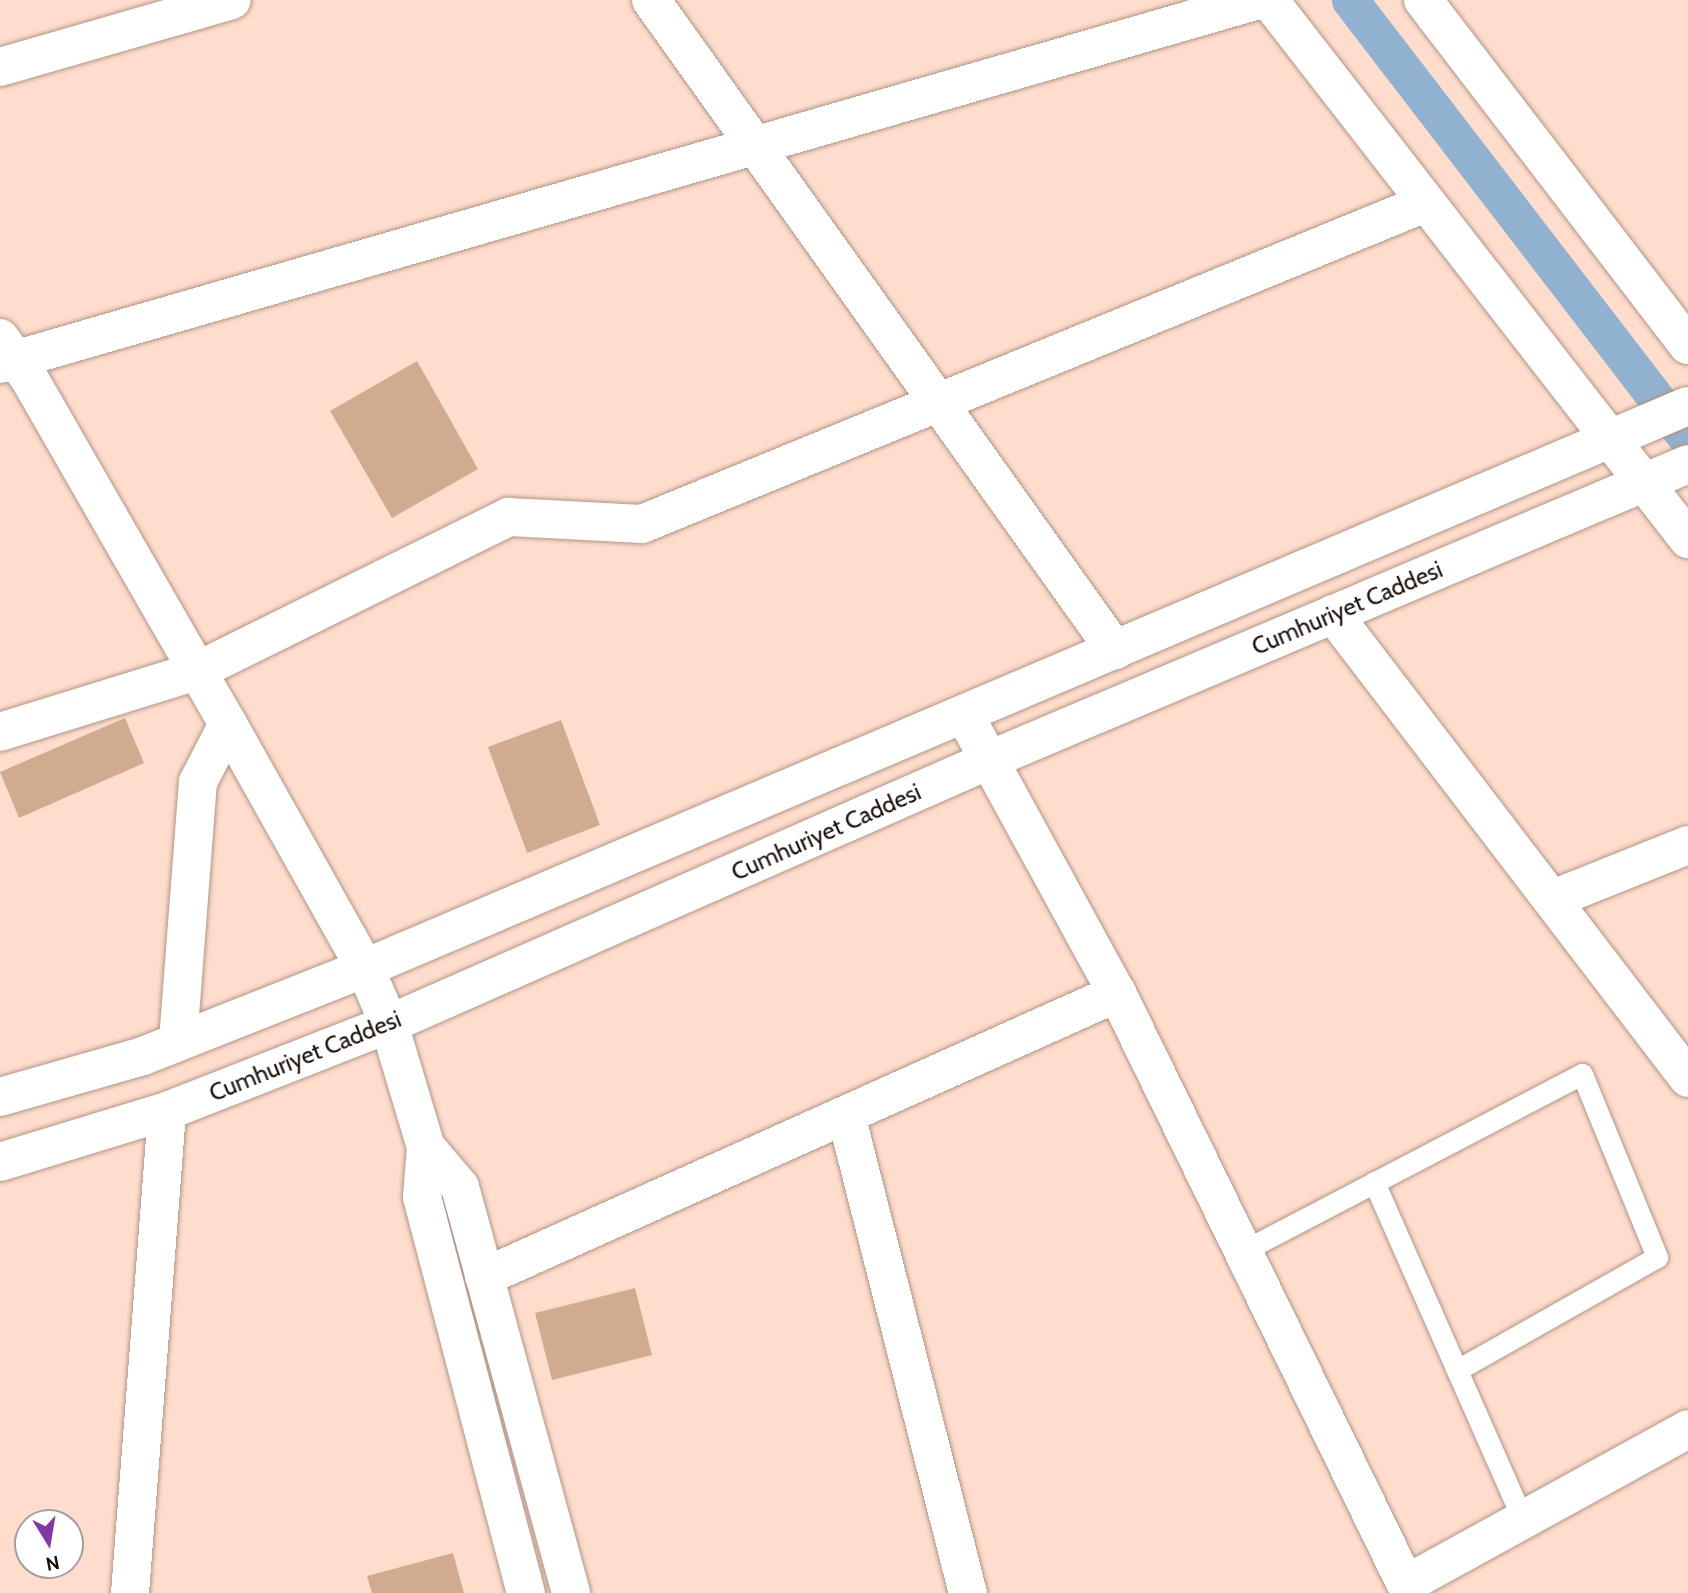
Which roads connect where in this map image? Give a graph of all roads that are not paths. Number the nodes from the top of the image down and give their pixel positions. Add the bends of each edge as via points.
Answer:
1 (232, 0) edge
2 (651, 0) edge
3 (1259, 0) edge
4 (1269, 0) edge
5 (1423, 0) edge
6 (0, 67) edge
7 (756, 144) junction
8 (1423, 204) junction
9 (1688, 345) edge
10 (6, 354) edge
11 (943, 402) junction
12 (1688, 405) edge
13 (1609, 440) junction
14 (1670, 472) edge
15 (1688, 539) edge
16 (1333, 614) junction
17 (1115, 650) junction
18 (197, 671) junction
19 (964, 714) junction
20 (228, 724) junction
21 (0, 732) edge
22 (986, 761) junction
23 (1688, 845) edge
24 (1553, 899) junction
25 (365, 968) junction
26 (1117, 993) junction
27 (389, 1024) junction
28 (178, 1041) junction
29 (1688, 1078) edge
30 (0, 1097) edge
31 (167, 1111) junction
32 (846, 1115) junction
33 (426, 1147) junction
34 (0, 1162) edge
35 (1374, 1182) junction
36 (1245, 1250) junction
37 (484, 1276) junction
38 (1457, 1370) junction
39 (1688, 1429) edge
40 (1518, 1509) dead end
41 (1410, 1588) edge
42 (130, 1593) edge
43 (526, 1593) edge
44 (571, 1593) edge
45 (968, 1593) edge

1 - 6 street
2 - 7 street
3 - 7 street
4 - 8 street
5 - 9 street
7 - 10 street
7 - 11 street
8 - 11 street
8 - 13 street
10 - 18 street
11 - 17 street
11 - 18 street via 642,524 509,517
12 - 13 street
13 - 14 street
13 - 17 street
14 - 15 street
14 - 16 street, Cumhuriyet Caddesi
16 - 22 street, Cumhuriyet Caddesi
16 - 24 street
17 - 19 street
18 - 20 street
18 - 21 street
19 - 22 street
19 - 25 street
20 - 25 street
20 - 28 street via 198,782
22 - 26 street
22 - 27 street, Cumhuriyet Caddesi
23 - 24 street
24 - 29 street
25 - 27 street
25 - 28 street
26 - 32 street
26 - 36 street
27 - 31 street, Cumhuriyet Caddesi
27 - 33 street
28 - 30 street
31 - 34 street, Cumhuriyet Caddesi
31 - 42 street
32 - 37 street
32 - 45 street
33 - 37 street via 460,1187
33 - 43 street via 422,1197
35 - 36 lane
35 - 38 lane
35 - 38 lane via 1582,1074 1657,1257
36 - 41 street
37 - 44 street
38 - 40 lane
39 - 41 street

